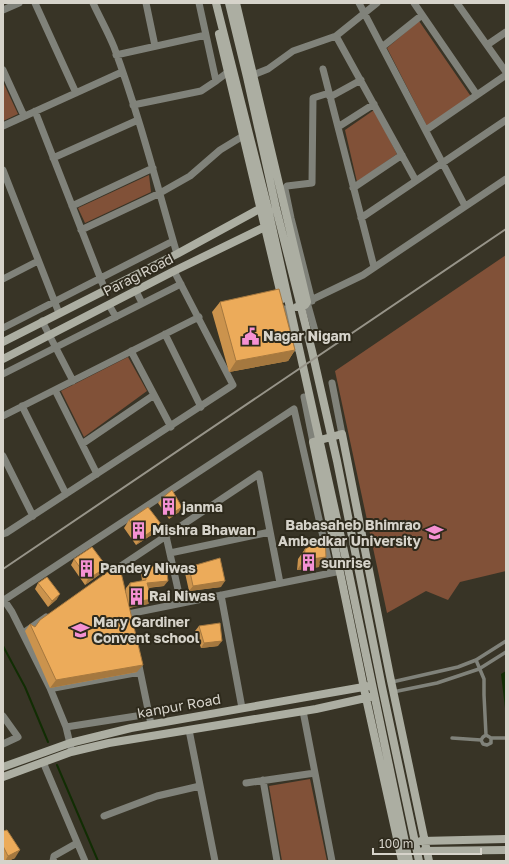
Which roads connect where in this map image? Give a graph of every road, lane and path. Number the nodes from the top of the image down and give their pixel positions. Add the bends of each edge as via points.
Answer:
1 (19, 3) edge
2 (35, 3) edge
3 (94, 3) edge
4 (146, 3) edge
5 (199, 3) edge
6 (211, 3) edge
7 (216, 3) edge
8 (229, 3) edge
9 (236, 3) edge
10 (359, 3) edge
11 (377, 3) edge
12 (414, 3) edge
13 (457, 3) edge
14 (3, 10) edge
15 (364, 13) junction
16 (422, 14) junction
17 (506, 32) edge
18 (206, 35) junction
19 (336, 36) junction
20 (487, 45) junction
21 (155, 46) junction
22 (382, 47) junction
23 (116, 55) junction
24 (323, 69) dead end
25 (3, 70) edge
26 (122, 72) junction
27 (228, 72) junction
28 (506, 72) edge
29 (252, 75) junction
30 (506, 75) edge
31 (361, 80) junction
32 (216, 81) junction
33 (76, 93) junction
34 (330, 95) junction
35 (477, 95) junction
36 (374, 104) junction
37 (133, 105) junction
38 (35, 112) junction
39 (24, 116) junction
40 (138, 120) junction
41 (506, 120) edge
42 (3, 126) edge
43 (338, 127) junction
44 (426, 130) junction
45 (243, 136) junction
46 (402, 155) junction
47 (53, 158) junction
48 (443, 163) junction
49 (153, 168) junction
50 (3, 172) edge
51 (506, 179) edge
52 (416, 181) junction
53 (354, 188) junction
54 (160, 193) junction
55 (282, 199) junction
56 (72, 206) junction
57 (465, 206) junction
58 (260, 208) junction
59 (361, 218) junction
60 (287, 220) junction
61 (265, 227) junction
62 (81, 230) junction
63 (173, 241) junction
64 (177, 254) junction
65 (38, 261) junction
66 (374, 267) junction
67 (177, 277) junction
68 (100, 278) junction
69 (3, 279) edge
70 (106, 290) junction
71 (139, 297) junction
72 (54, 302) junction
73 (310, 302) junction
74 (285, 309) junction
75 (112, 311) junction
76 (59, 313) junction
77 (199, 317) junction
78 (42, 321) junction
79 (3, 328) edge
80 (165, 334) junction
81 (317, 338) dead end
82 (52, 341) junction
83 (3, 342) edge
84 (295, 348) edge
85 (130, 351) junction
86 (28, 353) junction
87 (3, 359) edge
88 (3, 374) edge
89 (73, 381) junction
90 (332, 383) dead end
91 (55, 390) junction
92 (154, 395) junction
93 (304, 397) dead end
94 (22, 406) junction
95 (201, 407) junction
96 (3, 416) edge
97 (171, 426) junction
98 (342, 434) junction
99 (313, 442) junction
100 (82, 444) junction
101 (3, 456) edge
102 (97, 474) junction
103 (66, 494) junction
104 (33, 516) junction
105 (270, 532) junction
106 (3, 534) edge
107 (166, 536) junction
108 (170, 553) junction
109 (335, 572) junction
110 (107, 576) edge
111 (280, 583) junction
112 (221, 595) junction
113 (181, 603) junction
114 (126, 606) edge
115 (50, 614) edge
116 (22, 633) junction
117 (506, 641) edge
118 (136, 650) edge
119 (506, 652) edge
120 (476, 660) junction
121 (479, 669) junction
122 (140, 672) junction
123 (392, 682) junction
124 (364, 686) junction
125 (50, 688) junction
126 (393, 692) junction
127 (366, 698) junction
128 (242, 708) junction
129 (303, 711) junction
130 (149, 714) junction
131 (3, 716) edge
132 (178, 720) junction
133 (152, 724) junction
134 (66, 727) junction
135 (189, 730) junction
136 (180, 731) junction
137 (486, 735) junction
138 (452, 738) dead end
139 (491, 738) junction
140 (506, 738) edge
141 (481, 740) junction
142 (70, 743) junction
143 (3, 744) edge
144 (73, 751) junction
145 (43, 762) junction
146 (3, 767) edge
147 (315, 773) junction
148 (3, 777) edge
149 (263, 780) junction
150 (246, 783) dead end
151 (200, 786) junction
152 (104, 816) dead end
153 (506, 840) edge
154 (425, 841) junction
155 (398, 842) junction
156 (77, 843) junction
157 (506, 850) edge
158 (427, 851) junction
159 (400, 852) junction
160 (53, 861) edge
161 (85, 861) edge
162 (215, 861) edge
163 (277, 861) edge
164 (332, 861) edge
165 (402, 861) edge
166 (410, 861) edge
167 (419, 861) edge
168 (429, 861) edge

1 - 14 street
2 - 33 street
3 - 23 street
4 - 21 street
5 - 18 street
6 - 27 street
7 - 166 street via 269,213
8 - 167 street via 312,350
9 - 29 street
10 - 15 street
11 - 15 street
12 - 16 street
13 - 20 street
15 - 19 street
15 - 22 street
16 - 22 street
16 - 35 street
17 - 20 street
18 - 21 street
18 - 32 street
19 - 29 street via 293,51 268,69
19 - 31 street
20 - 28 street
21 - 23 street
22 - 44 street
23 - 26 street
24 - 34 street
25 - 39 street
26 - 33 street
26 - 37 street
27 - 32 street
27 - 45 street
29 - 55 street
30 - 35 street
31 - 34 street
31 - 36 street
32 - 37 street via 201,91
33 - 38 street
34 - 43 street
34 - 73 street via 313,98 312,183 287,186 285,189
35 - 44 street
36 - 43 street
36 - 46 street
37 - 40 street
38 - 39 street
38 - 47 street
39 - 42 street
40 - 47 street
40 - 49 street
41 - 48 street
43 - 53 street
44 - 48 street
45 - 54 street via 220,150 190,176
45 - 58 street
46 - 52 street
46 - 53 street
47 - 56 street
48 - 52 street
48 - 57 street
49 - 54 street
49 - 56 street
50 - 65 street
51 - 57 street
52 - 59 street
53 - 59 street
54 - 62 street
54 - 63 street
55 - 58 street, Parag Road
55 - 60 street
56 - 62 street
57 - 66 street
58 - 61 street
58 - 64 street, Parag Road
59 - 66 street
60 - 61 street, Parag Road
60 - 73 street
61 - 67 street, Parag Road
61 - 74 street
62 - 68 street
63 - 64 street
63 - 68 street
64 - 70 street, Parag Road
65 - 69 street
65 - 72 street
66 - 73 street
67 - 71 street, Parag Road
67 - 71 street
67 - 77 street
68 - 70 street
68 - 72 street
70 - 76 street, Parag Road
71 - 75 street, Parag Road
71 - 75 street
72 - 76 street
72 - 79 street
73 - 74 street
73 - 81 street
74 - 84 street
75 - 82 street, Parag Road
75 - 82 street
76 - 78 street, Parag Road
77 - 80 street
77 - 95 street via 233,385
78 - 82 street
78 - 83 street, Parag Road
80 - 85 street
80 - 95 street
82 - 86 street, Parag Road
82 - 86 street
82 - 89 street
85 - 89 street
85 - 92 street
86 - 87 street, Parag Road
86 - 88 street
89 - 91 street
90 - 98 street
91 - 94 street
91 - 100 street
92 - 97 street
92 - 100 street
93 - 99 street
94 - 96 street
94 - 103 street
95 - 97 street
97 - 102 street
98 - 99 street
98 - 123 street
99 - 109 street
100 - 102 street
101 - 104 street
102 - 103 street
103 - 104 street
104 - 106 street
105 - 107 street via 259,474
105 - 108 street
105 - 111 street
107 - 108 street
107 - 110 street via 119,572
108 - 113 street
109 - 111 street
109 - 116 street via 294,409 4,600
109 - 124 street
111 - 112 street
112 - 113 street
112 - 128 street
113 - 114 street via 129,618
115 - 116 street
116 - 125 street
117 - 120 lane
118 - 122 street
119 - 121 lane
120 - 121 lane
120 - 123 lane via 458,667
121 - 126 lane via 437,683
121 - 137 lane via 484,679
122 - 125 street
122 - 130 street
123 - 124 street, kanpur Road
123 - 126 street
124 - 127 street
124 - 128 street, kanpur Road
125 - 134 street
126 - 127 street
126 - 154 street
127 - 129 street
127 - 155 street
128 - 132 street, kanpur Road
129 - 135 street
129 - 147 street
130 - 133 street
130 - 134 street
131 - 143 street via 18,737
132 - 133 street, kanpur Road
132 - 136 street
133 - 142 street, kanpur Road
134 - 142 street
135 - 136 street
135 - 151 street
136 - 144 street
137 - 139 lane
137 - 141 lane
138 - 141 lane
139 - 140 lane
139 - 141 lane via 487,745
142 - 144 street
142 - 146 street, kanpur Road
144 - 145 street
145 - 148 street
145 - 156 street
147 - 149 street
147 - 164 street
149 - 150 street
149 - 163 street
151 - 152 street via 157,796
151 - 162 street
153 - 154 street
154 - 155 street
154 - 158 street
155 - 159 street
156 - 160 street via 54,856
156 - 161 street
157 - 158 street
158 - 159 street
158 - 168 street
159 - 165 street

